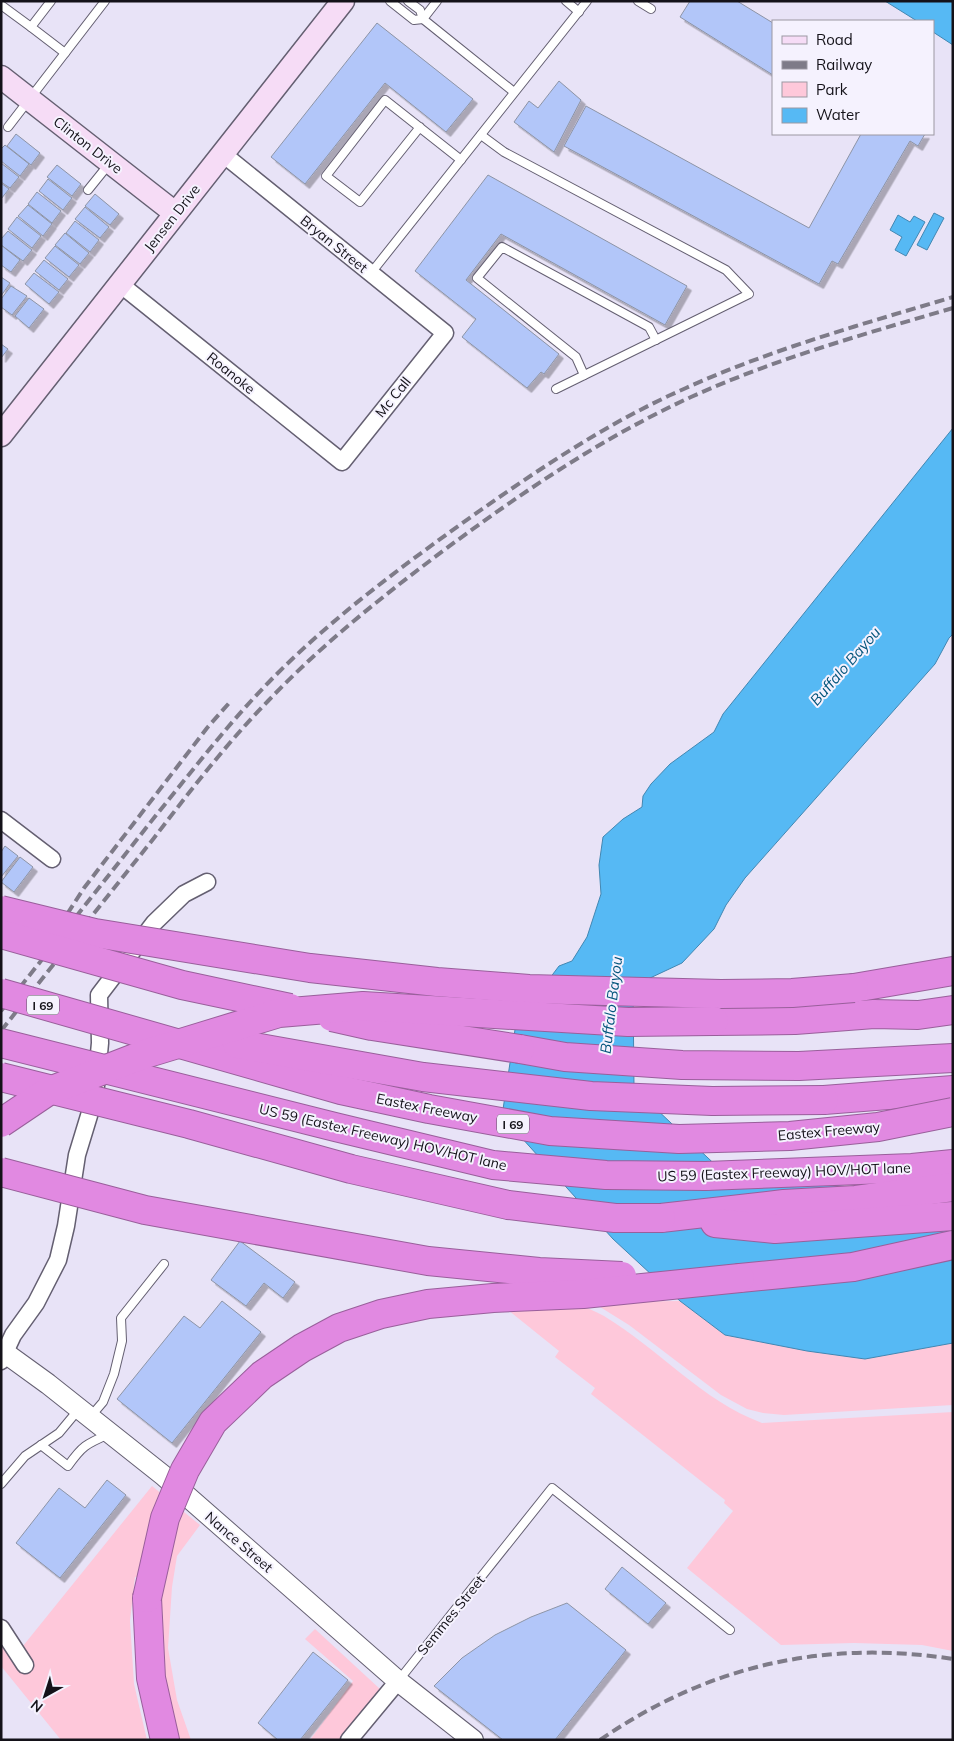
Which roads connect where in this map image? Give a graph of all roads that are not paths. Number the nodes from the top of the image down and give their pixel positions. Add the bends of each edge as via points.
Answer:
1 (51, 1) edge
2 (105, 1) edge
3 (343, 1) edge
4 (390, 1) edge
5 (408, 1) edge
6 (437, 1) edge
7 (566, 1) edge
8 (587, 1) edge
9 (638, 1) edge
10 (1, 5) edge
11 (651, 9) dead end
12 (579, 12) junction
13 (422, 19) junction
14 (31, 27) junction
15 (65, 53) junction
16 (1, 77) edge
17 (514, 92) junction
18 (30, 99) junction
19 (8, 127) dead end
20 (420, 127) junction
21 (481, 135) junction
22 (223, 154) junction
23 (461, 160) junction
24 (110, 162) junction
25 (88, 190) dead end
26 (175, 213) junction
27 (371, 273) junction
28 (120, 284) junction
29 (445, 333) joint
30 (656, 340) junction
31 (584, 375) junction
32 (556, 389) dead end
33 (1, 435) edge
34 (342, 462) joint
35 (1, 820) edge
36 (52, 858) dead end
37 (208, 882) dead end
38 (1, 910) edge
39 (1, 934) edge
40 (953, 971) edge
41 (1, 993) edge
42 (953, 998) edge
43 (953, 1010) edge
44 (874, 1014) junction
45 (85, 1017) junction
46 (1, 1043) edge
47 (953, 1058) edge
48 (1, 1077) edge
49 (953, 1090) edge
50 (953, 1112) edge
51 (1, 1123) edge
52 (953, 1164) edge
53 (1, 1172) edge
54 (953, 1187) edge
55 (953, 1216) edge
56 (661, 1218) junction
57 (953, 1246) edge
58 (164, 1264) dead end
59 (740, 1278) junction
60 (3, 1355) edge
61 (84, 1413) junction
62 (110, 1434) junction
63 (41, 1445) junction
64 (1, 1484) edge
65 (1, 1628) edge
66 (730, 1630) dead end
67 (25, 1665) dead end
68 (398, 1681) junction
69 (165, 1740) edge
70 (349, 1740) edge
71 (472, 1740) edge

1 - 14 lane
2 - 15 lane
3 - 22 main road, Jensen Drive
4 - 13 lane via 414,20
5 - 13 lane via 420,10
6 - 13 lane
7 - 12 lane
8 - 12 lane
9 - 11 lane
10 - 14 lane
12 - 17 lane
13 - 17 lane
14 - 15 lane
15 - 18 lane
16 - 18 main road, Clinton Drive
17 - 21 lane
18 - 19 lane
18 - 24 main road, Clinton Drive
20 - 20 lane via 385,100 326,176 360,202
20 - 23 lane
21 - 23 lane
21 - 30 lane via 504,152 726,270 749,294
22 - 26 main road, Jensen Drive
22 - 27 street, Bryan Street
23 - 27 lane
24 - 25 lane
24 - 26 main road, Clinton Drive
26 - 28 main road, Jensen Drive
27 - 29 street, Bryan Street
28 - 33 main road, Jensen Drive
28 - 34 street, Roanoke
29 - 34 street, Mc Call
30 - 31 lane
30 - 31 lane via 649,327 502,247 477,278 576,356
31 - 32 lane
35 - 36 street
37 - 60 street via 184,894 154,923 99,995 100,1042 94,1096 77,1155 58,1260 36,1303
38 - 40 highway, bridge via 95,934 310,968 529,988 792,993 854,988
39 - 47 highway, bridge via 182,985 372,1026 565,1057 682,1065 799,1066
41 - 45 highway, Eastex Freeway / I 69, bridge
42 - 44 highway
43 - 44 highway via 918,1016
44 - 51 highway, bridge via 795,1020 628,1022 363,1006 279,1013 145,1054 46,1092
45 - 49 highway, bridge via 423,1077 591,1096 712,1101 824,1100
45 - 50 highway, Eastex Freeway / I 69, bridge via 341,1090 429,1110 550,1131 678,1139 790,1136 878,1127
46 - 52 highway, US 59 (Eastex Freeway) HOV/HOT lane, bridge via 493,1164 606,1175 706,1176
48 - 56 highway, bridge via 351,1169 508,1205 615,1218
53 - 59 highway, bridge via 145,1210 428,1261 539,1272
54 - 56 highway via 856,1200 784,1204
55 - 56 highway via 774,1230
57 - 59 highway via 853,1267
58 - 61 lane via 121,1318 122,1341 114,1374 103,1402
59 - 69 highway, bridge via 583,1294 428,1304 381,1314 339,1328 262,1375 213,1422 185,1470 165,1518 146,1598 151,1678
60 - 61 street, Nance Street
61 - 62 street, Nance Street
61 - 63 lane
62 - 63 lane via 79,1450 68,1466
62 - 68 street, Nance Street via 164,1476
63 - 64 lane via 25,1456
65 - 67 street
66 - 68 lane, Semmes Street via 552,1488
68 - 70 street, Semmes Street
68 - 71 street, Nance Street

